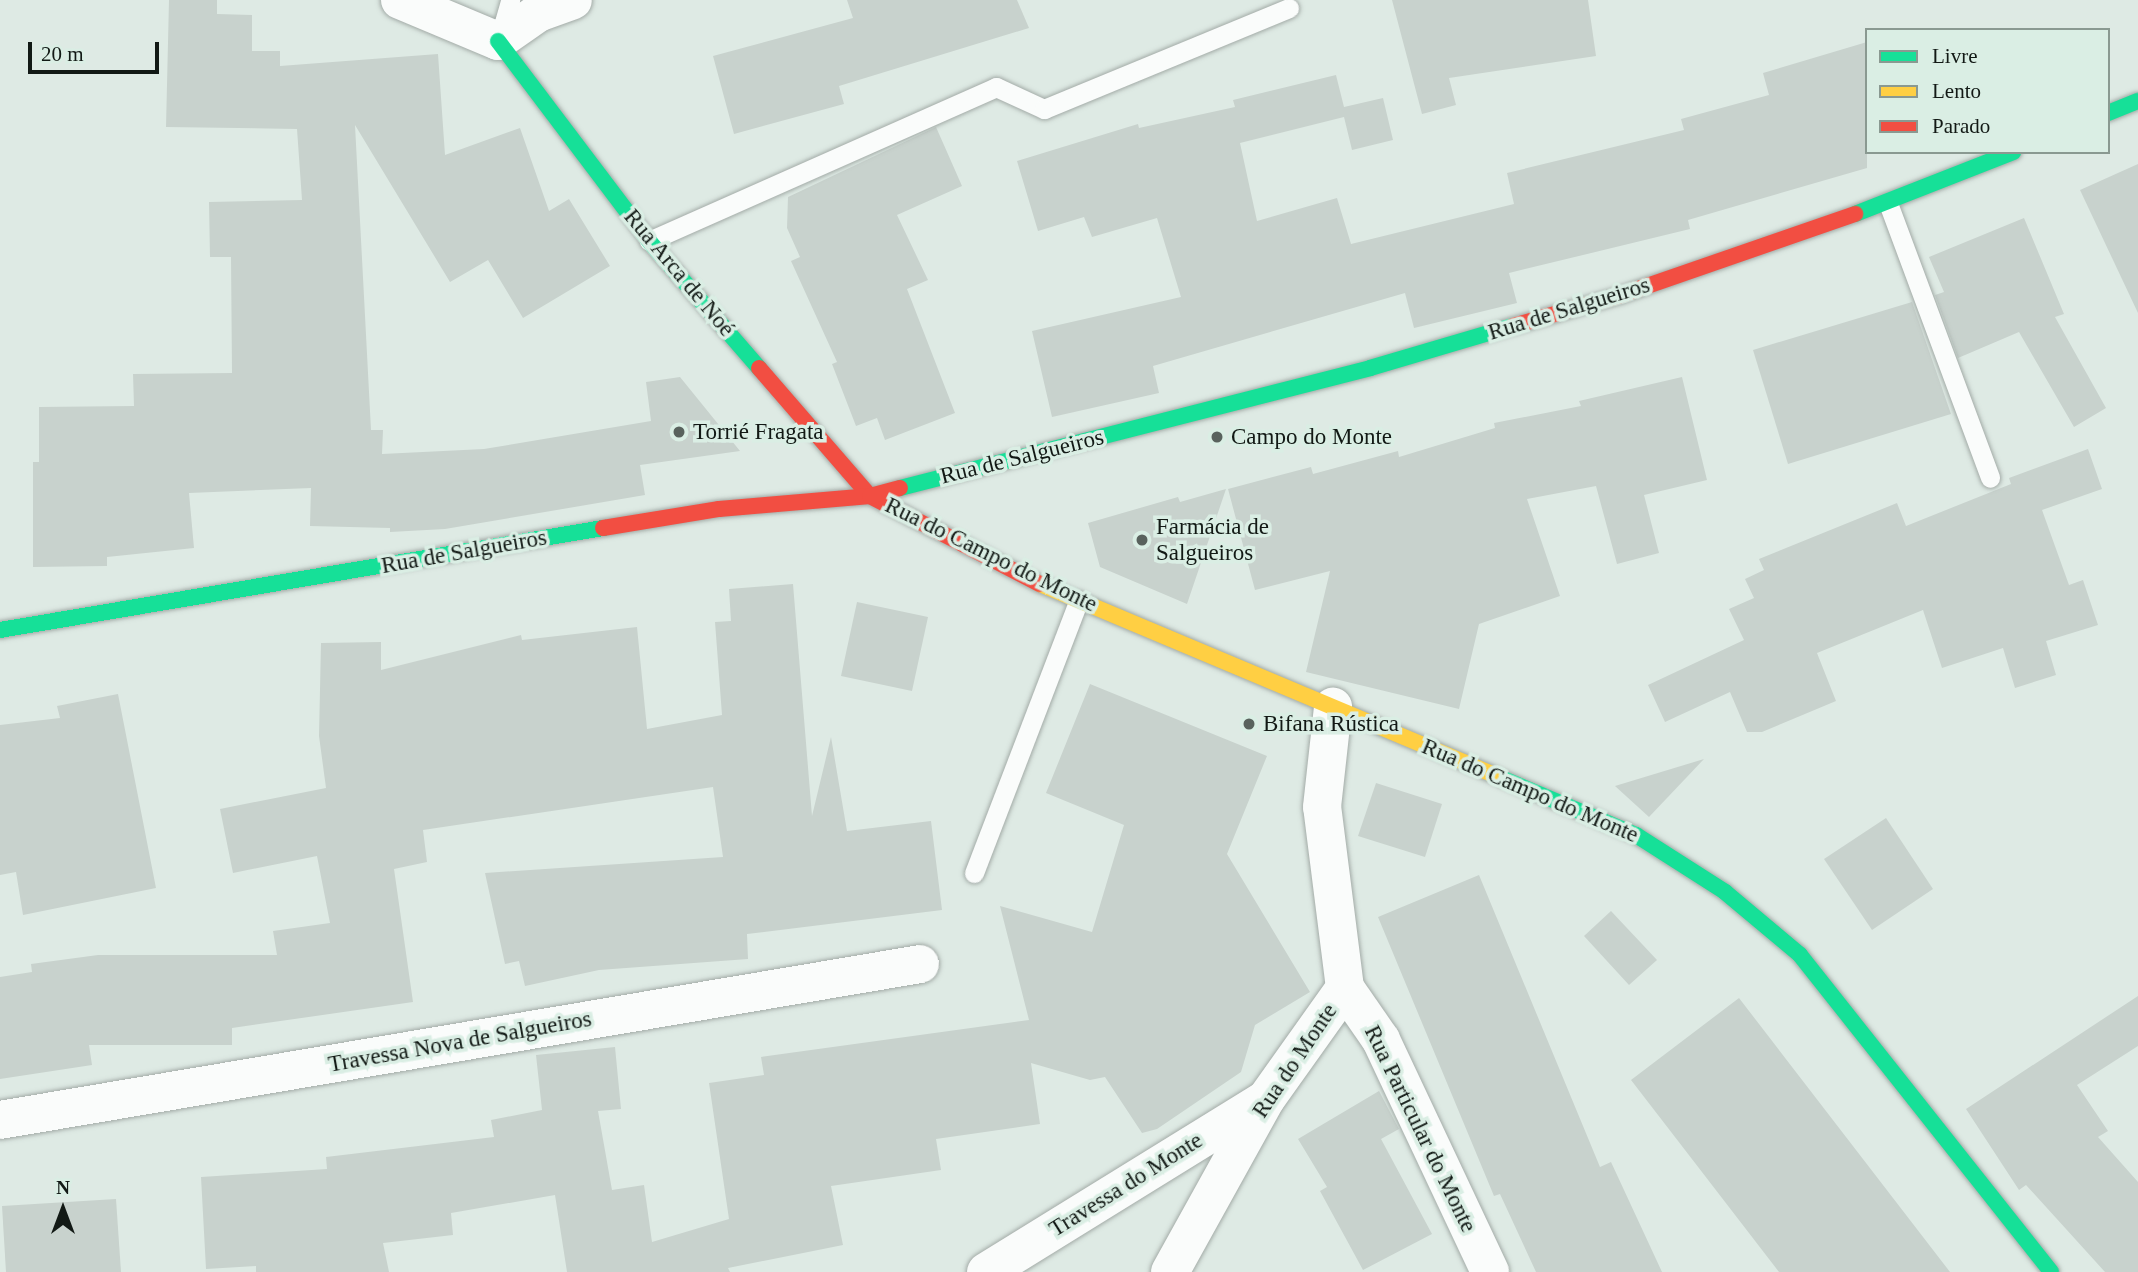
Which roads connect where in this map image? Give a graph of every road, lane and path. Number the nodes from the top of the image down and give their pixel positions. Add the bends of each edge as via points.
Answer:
1 (400, 0) edge
2 (510, 0) edge
3 (573, 0) edge
4 (1289, 8) dead end
5 (498, 41) junction
6 (2138, 101) edge
7 (2110, 112) edge
8 (2008, 154) edge
9 (1888, 203) junction
10 (649, 241) junction
11 (1990, 478) dead end
12 (870, 496) junction
13 (1079, 600) junction
14 (0, 630) edge
15 (1332, 707) junction
16 (974, 873) dead end
17 (920, 964) dead end
18 (1345, 988) junction
19 (1266, 1099) junction
20 (0, 1120) edge
21 (986, 1272) edge
22 (1170, 1272) edge
23 (1490, 1272) edge
24 (2051, 1272) edge

1 - 5 street
2 - 5 lane
3 - 5 street via 538,13
4 - 10 lane via 1044,109 996,87
5 - 10 street, Rua Arca de Noé
6 - 7 street
8 - 9 street, Rua de Salgueiros
9 - 11 lane
9 - 12 street, Rua de Salgueiros via 1621,295 1370,368
10 - 12 street, Rua Arca de Noé
12 - 13 street, Rua do Campo do Monte
12 - 14 street, Rua de Salgueiros via 719,509
13 - 15 street, Rua do Campo do Monte
13 - 16 lane
15 - 18 street, Rua do Monte via 1322,807
15 - 24 street, Rua do Campo do Monte via 1636,835 1725,892 1800,955
17 - 20 street, Travessa Nova de Salgueiros
18 - 19 street, Rua do Monte
18 - 23 street, Rua Particular do Monte via 1381,1040
19 - 21 street, Travessa do Monte
19 - 22 street, Rua do Monte

